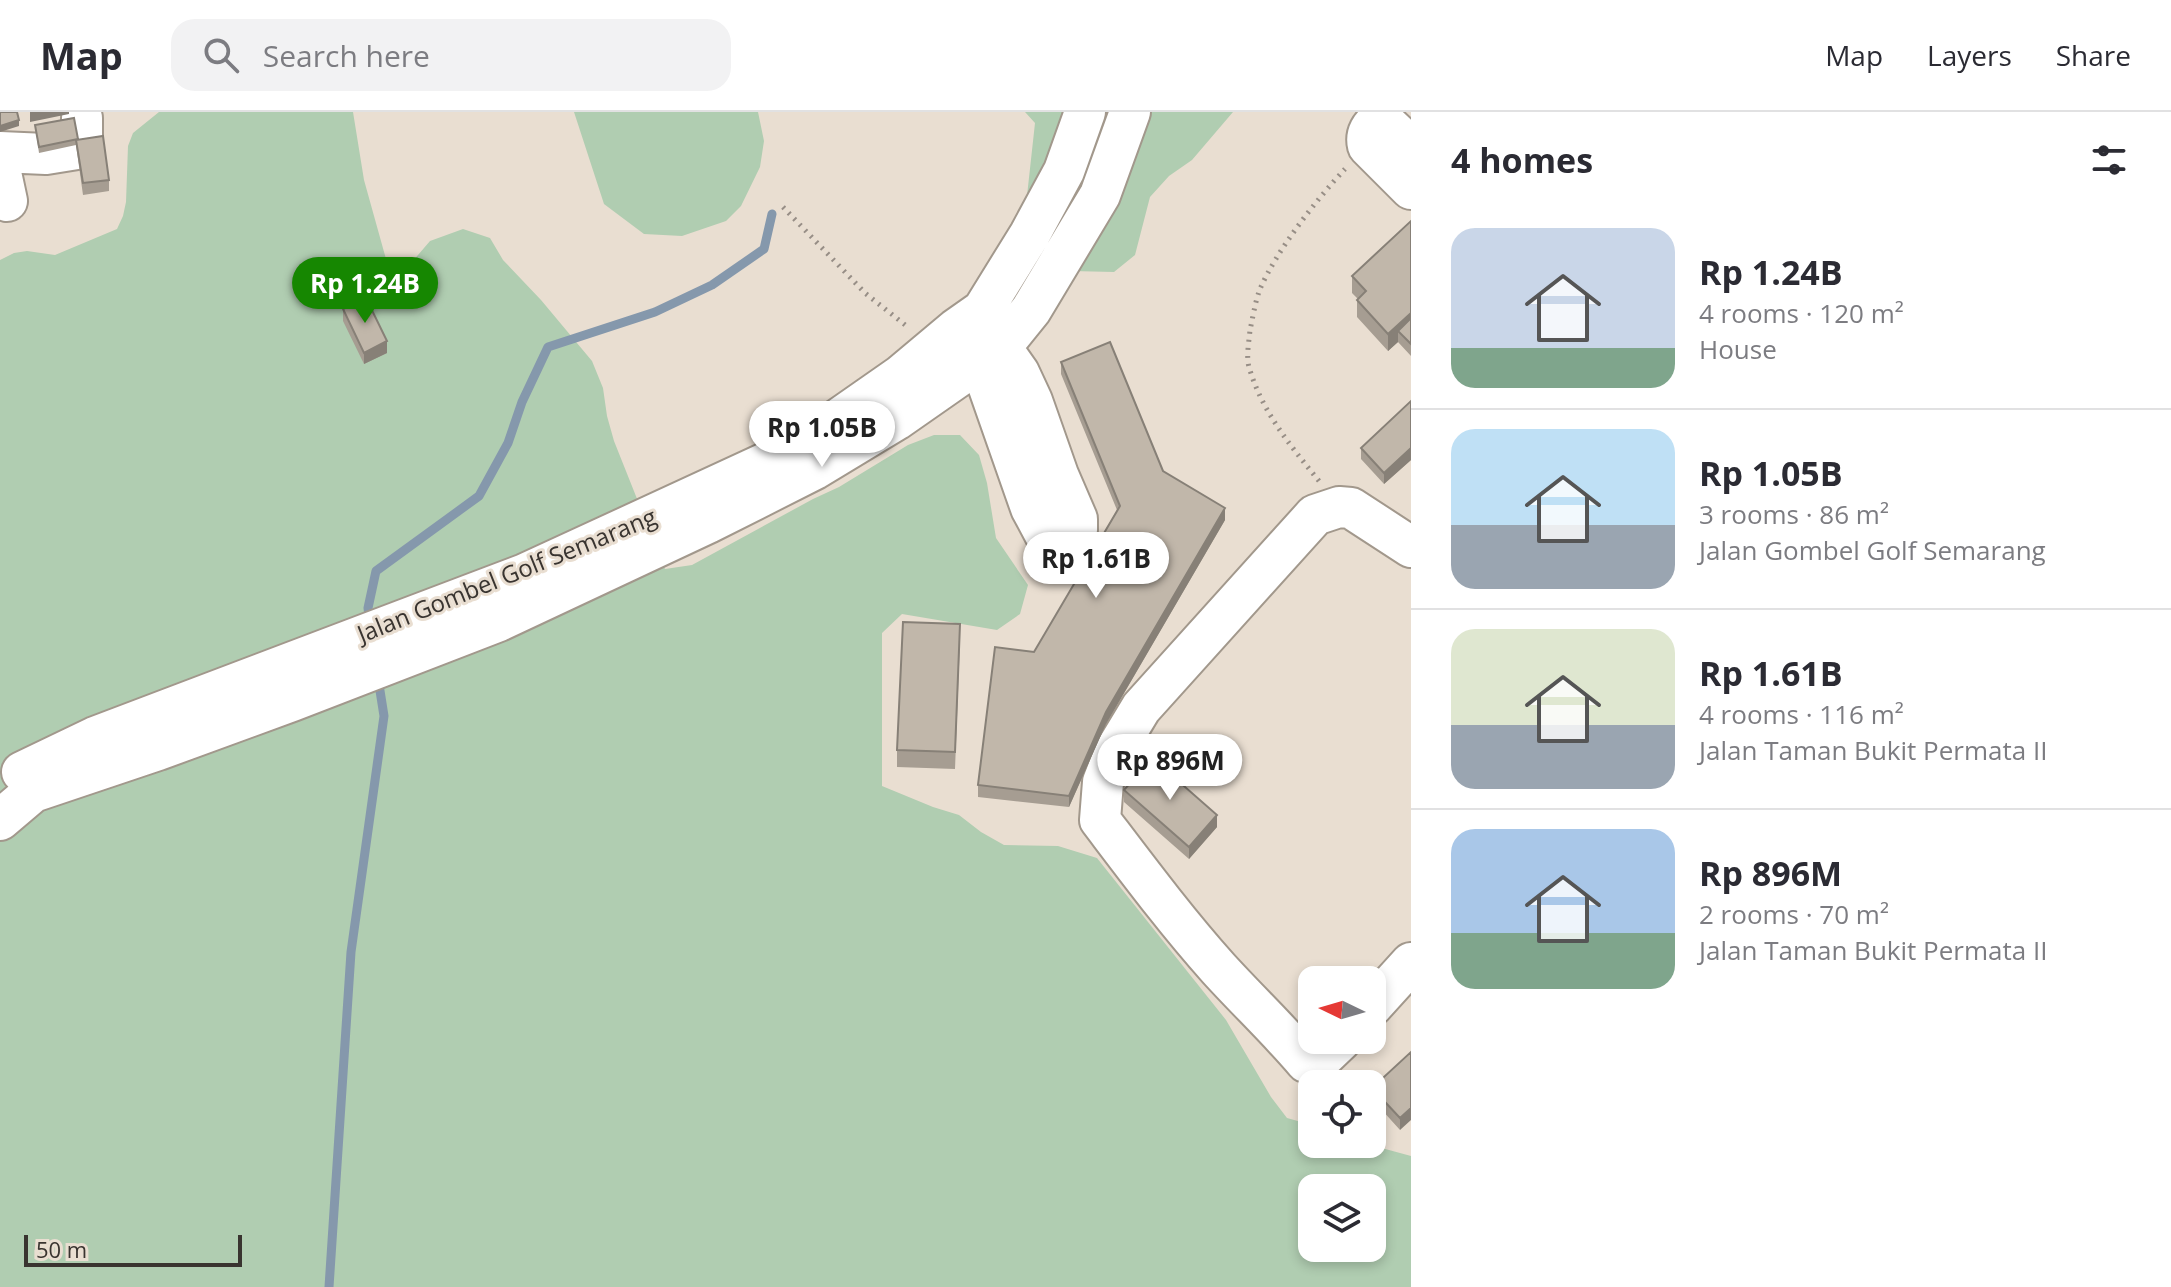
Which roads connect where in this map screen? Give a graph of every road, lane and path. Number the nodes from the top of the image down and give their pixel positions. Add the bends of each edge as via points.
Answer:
1 (1085, 112) edge
2 (1130, 112) edge
3 (82, 118) dead end
4 (1368, 146) junction
5 (1411, 147) edge
6 (0, 152) edge
7 (1411, 189) edge
8 (783, 207) dead end
9 (958, 329) junction
10 (990, 354) junction
11 (1339, 507) junction
12 (1411, 547) edge
13 (384, 647) junction
14 (0, 786) edge
15 (0, 820) edge
16 (1411, 963) edge
17 (1386, 991) edge
18 (1298, 1052) edge
19 (1299, 1054) edge
20 (1326, 1054) edge

1 - 9 street, Jalan Gombel Golf Semarang via 1064,171 1030,234
2 - 10 street, Jalan Gombel Golf Semarang via 1100,195 1031,310
3 - 6 street via 77,149
4 - 5 street via 1368,133 1381,119
4 - 7 street
4 - 11 path via 1293,233 1260,289 1249,341 1248,364 1281,435
8 - 9 path via 865,293
9 - 10 street
9 - 13 street, Jalan Gombel Golf Semarang via 794,450 525,574
10 - 13 street, Jalan Gombel Golf Semarang via 815,469 708,523 499,621
11 - 12 street via 1351,508
11 - 18 street via 1315,515 1141,708 1103,782 1100,820 1218,968
13 - 14 street, Jalan Gombel Golf Semarang via 95,737
13 - 15 street, Jalan Gombel Golf Semarang via 158,750 33,792
16 - 17 street
19 - 20 street via 1306,1062

